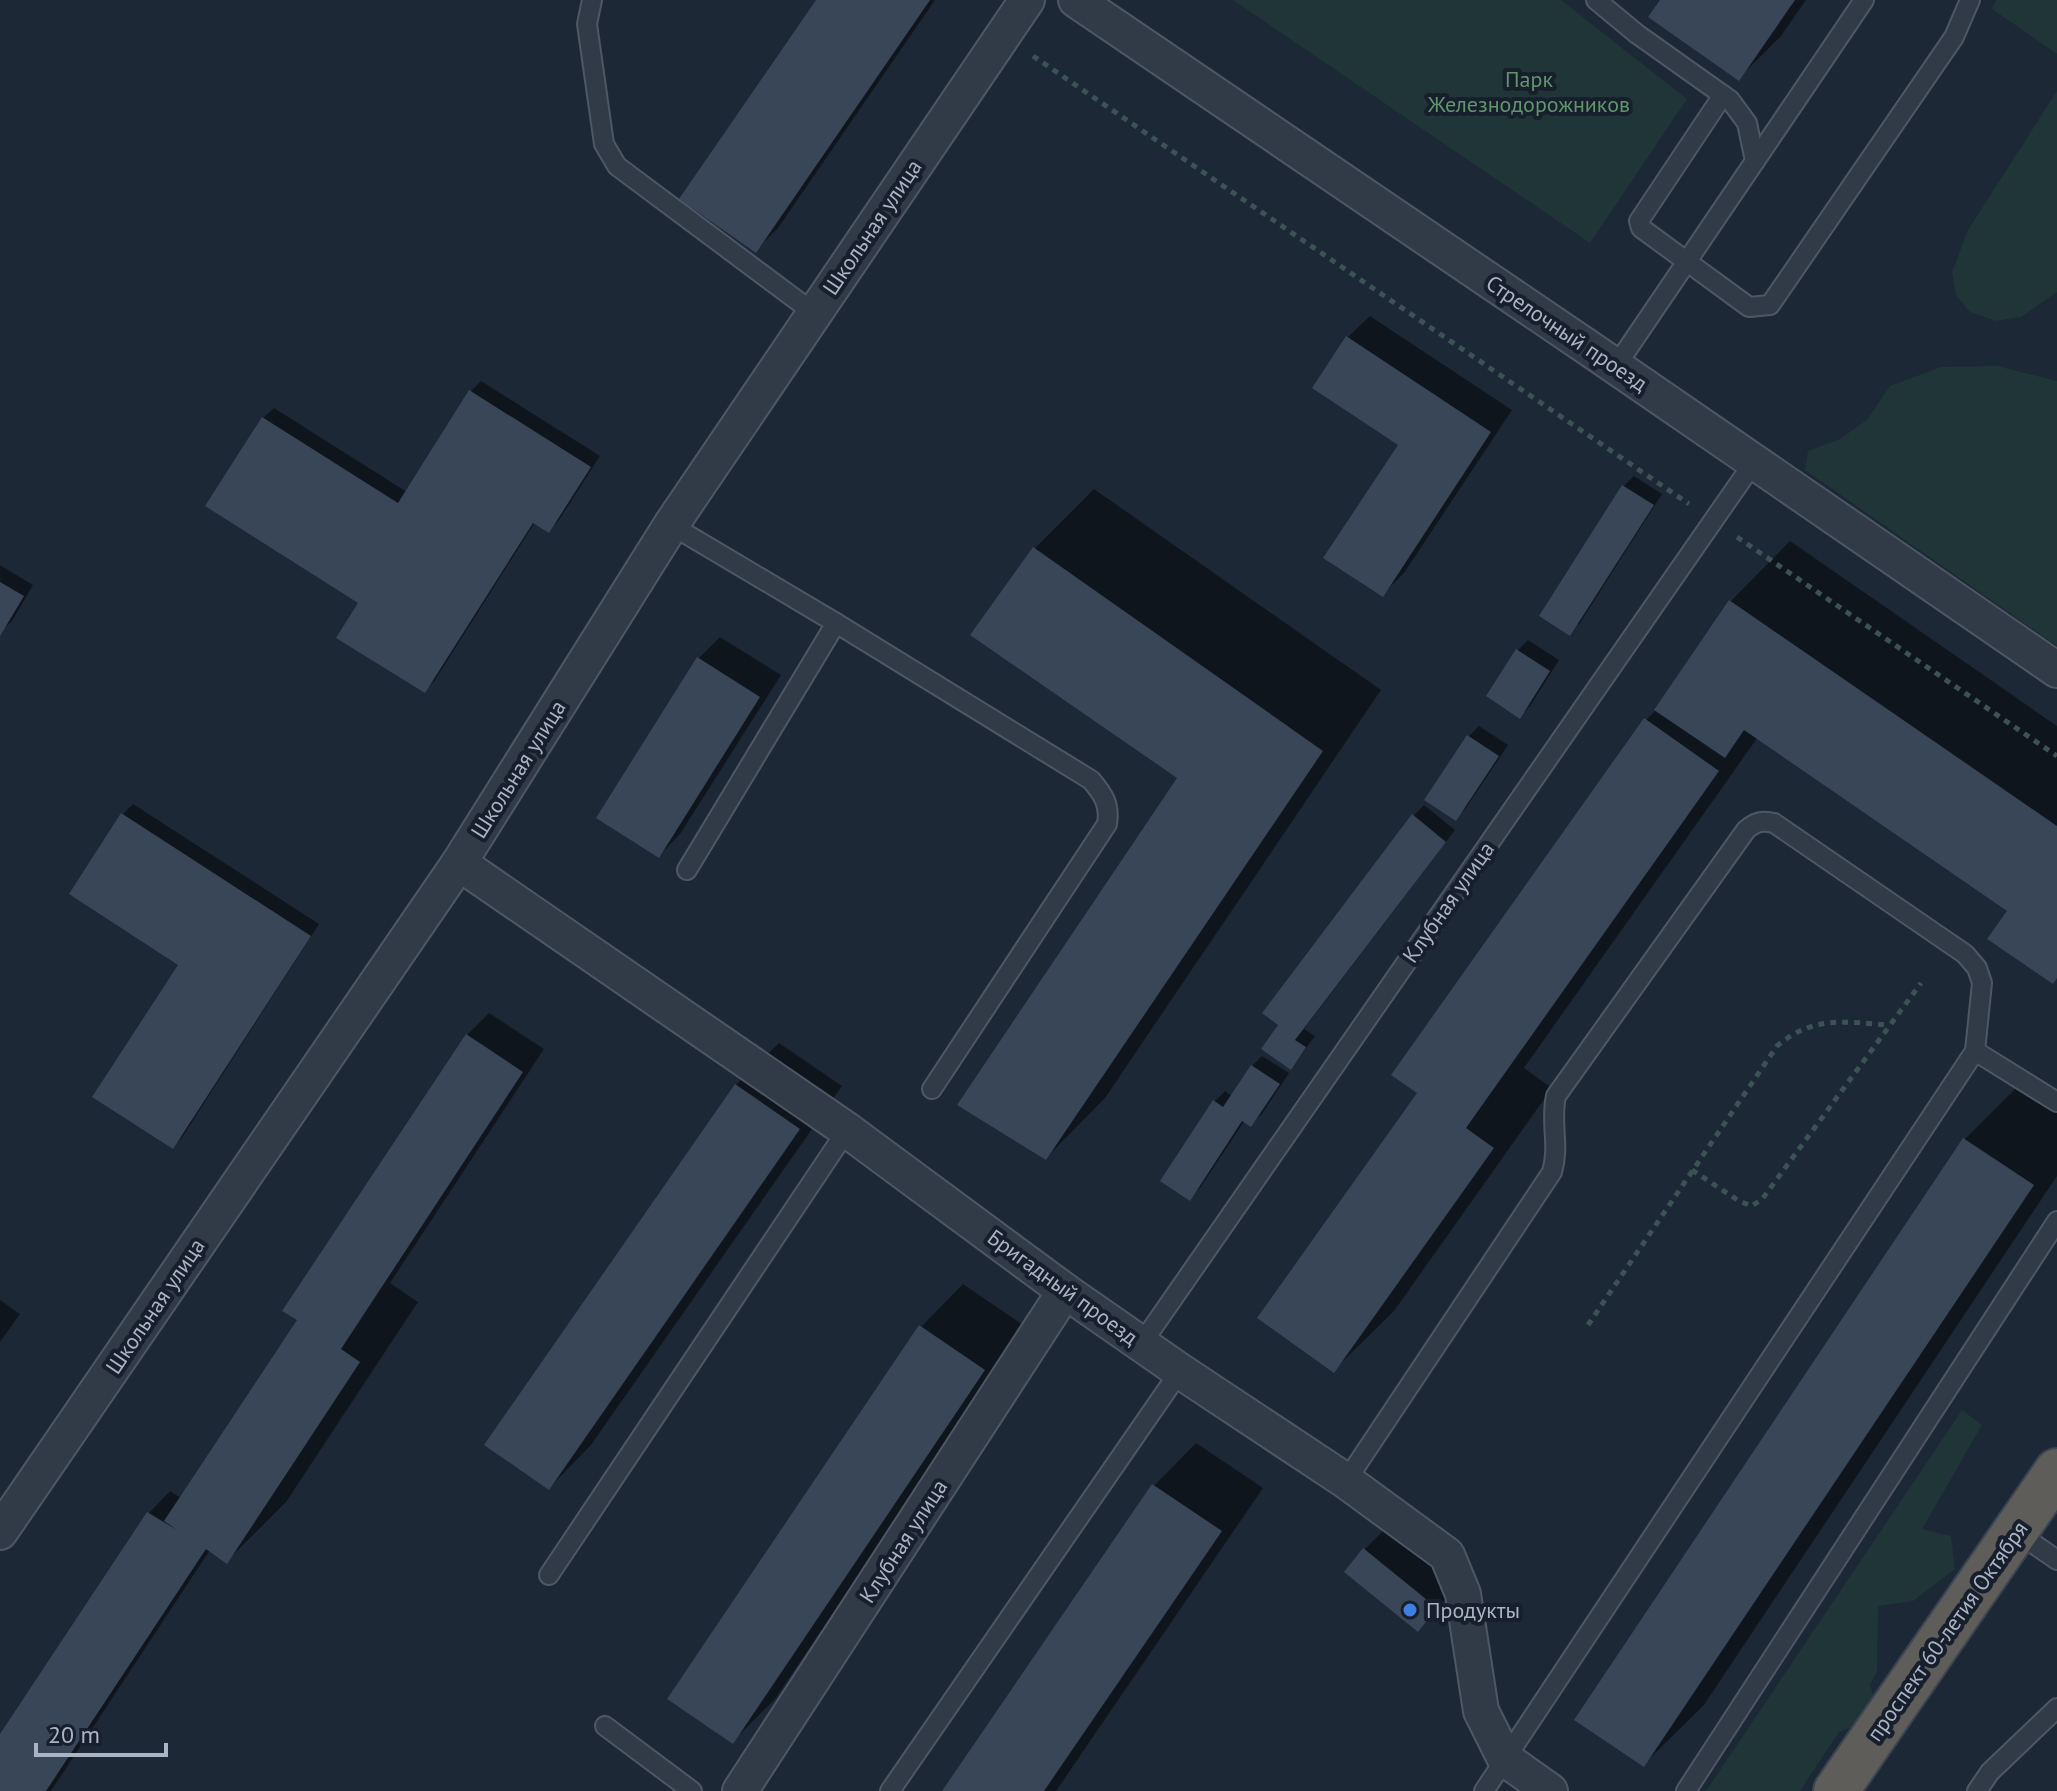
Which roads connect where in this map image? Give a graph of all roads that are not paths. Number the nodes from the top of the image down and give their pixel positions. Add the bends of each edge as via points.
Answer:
1 (592, 0) edge
2 (1027, 0) edge
3 (1076, 0) edge
4 (1596, 0) edge
5 (1864, 0) edge
6 (1970, 0) edge
7 (1723, 95) junction
8 (1755, 161) junction
9 (1687, 261) junction
10 (814, 313) junction
11 (1616, 366) junction
12 (1754, 462) junction
13 (671, 525) junction
14 (836, 623) junction
15 (2057, 670) edge
16 (459, 863) junction
17 (687, 870) dead end
18 (1975, 1051) junction
19 (932, 1089) dead end
20 (2057, 1102) edge
21 (847, 1130) junction
22 (2057, 1221) edge
23 (1065, 1291) junction
24 (1142, 1343) junction
25 (1180, 1371) junction
26 (2057, 1471) edge
27 (1346, 1481) junction
28 (2015, 1531) junction
29 (0, 1532) edge
30 (2057, 1560) edge
31 (549, 1575) dead end
32 (2057, 1708) edge
33 (605, 1726) dead end
34 (1505, 1759) junction
35 (692, 1791) edge
36 (740, 1791) edge
37 (890, 1791) edge
38 (1484, 1791) edge
39 (1550, 1791) edge
40 (1686, 1791) edge
41 (1836, 1791) edge
42 (1977, 1791) edge

1 - 10 lane via 587,24 604,144 617,166
2 - 10 street, Школьная улица
3 - 11 street, Стрелочный проезд
4 - 7 lane
5 - 8 lane
6 - 9 lane via 1954,37 1770,305 1749,307
7 - 8 lane via 1747,123
7 - 9 lane via 1639,221 1641,228
8 - 9 lane
9 - 11 lane
10 - 13 street, Школьная улица
11 - 12 street, Стрелочный проезд
12 - 15 street, Стрелочный проезд
12 - 24 lane, Клубная улица
13 - 14 lane
13 - 16 street, Школьная улица
14 - 17 lane
14 - 19 lane via 1091,780 1109,810 1107,824
16 - 21 street, Бригадный проезд
16 - 29 street, Школьная улица
18 - 20 lane
18 - 27 lane via 1982,983 1965,954 1774,823 1754,823 1556,1096 1552,1112 1557,1154 1552,1172
18 - 34 lane
21 - 23 street, Бригадный проезд
21 - 31 lane
22 - 40 lane
23 - 24 street, Бригадный проезд
23 - 36 street, Клубная улица
24 - 25 street, Бригадный проезд
25 - 27 street, Бригадный проезд
25 - 37 lane
26 - 28 highway, проспект 60-летия Октября
27 - 34 street, Бригадный проезд via 1447,1555 1463,1594 1481,1711
28 - 30 lane
28 - 41 highway, проспект 60-летия Октября
32 - 42 lane
33 - 35 lane
34 - 38 lane
34 - 39 street, Бригадный проезд

